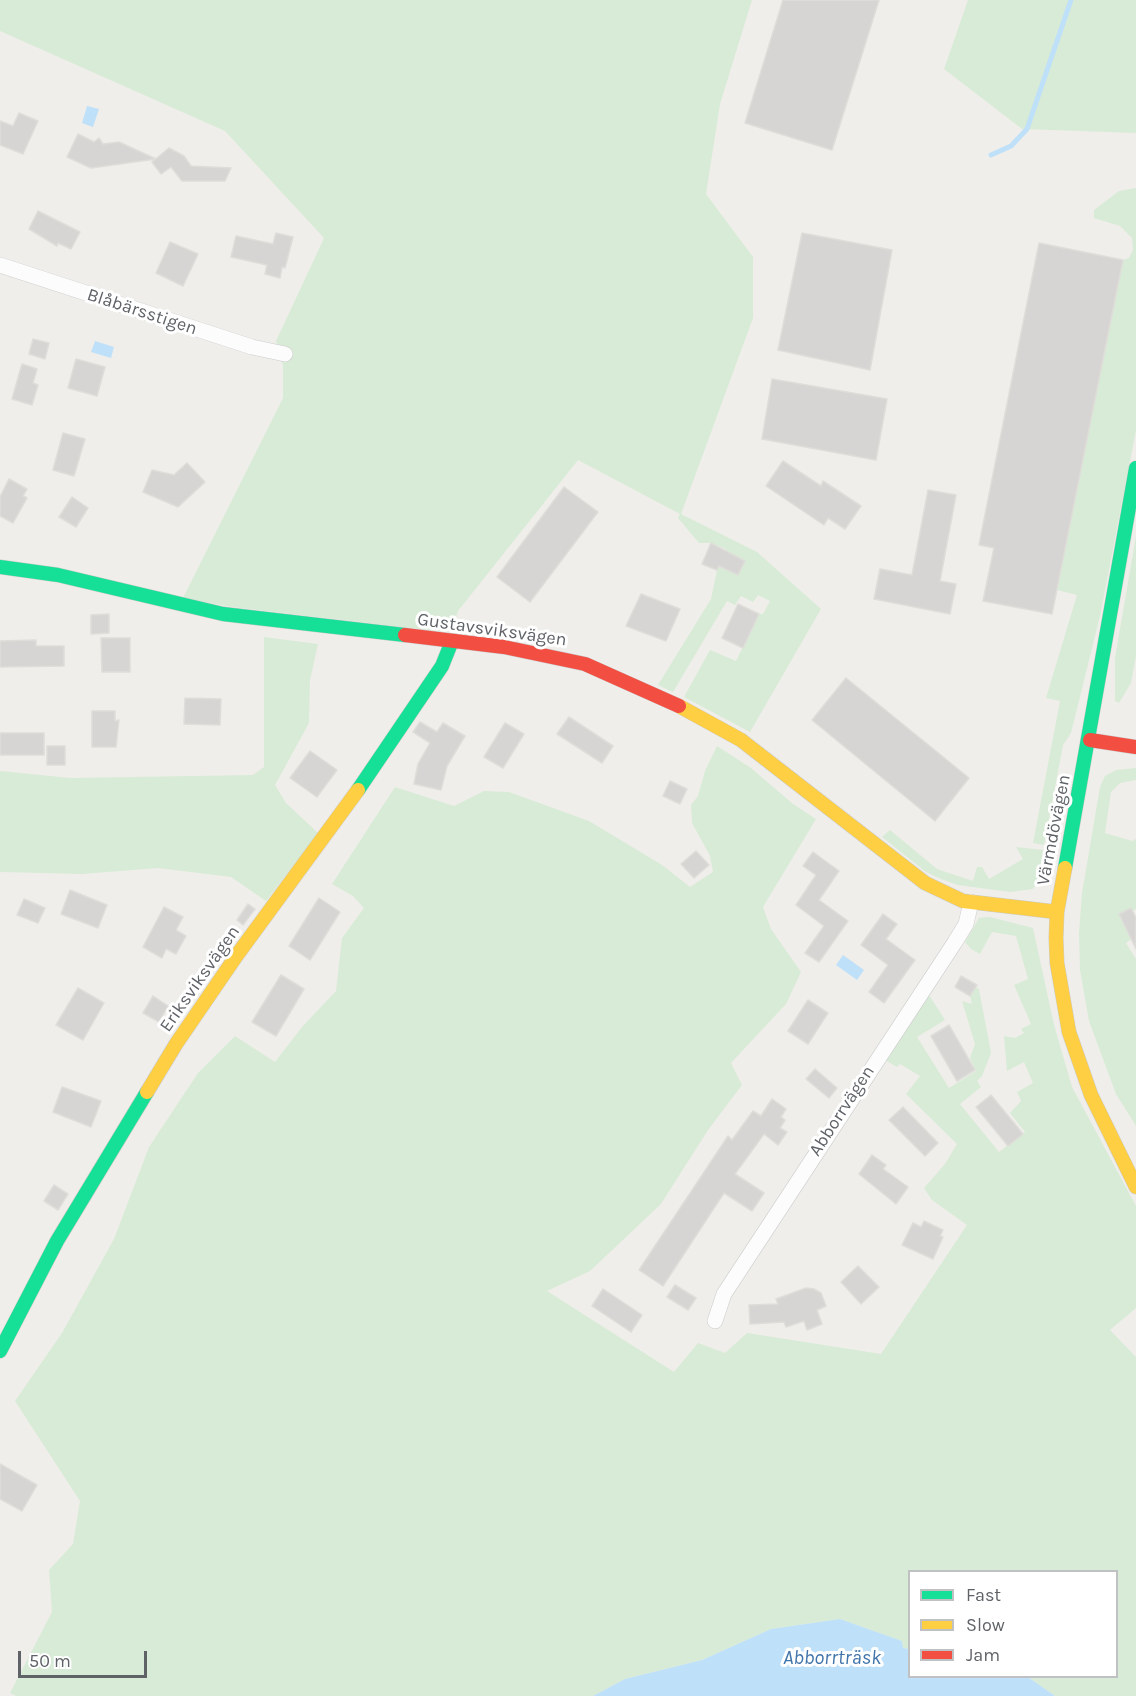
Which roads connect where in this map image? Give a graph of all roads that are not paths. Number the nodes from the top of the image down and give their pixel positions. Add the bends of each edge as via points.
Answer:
1 (0, 265) edge
2 (285, 354) dead end
3 (1136, 468) edge
4 (0, 567) edge
5 (452, 642) junction
6 (1090, 740) junction
7 (1136, 747) edge
8 (971, 902) junction
9 (1056, 912) junction
10 (1136, 1187) edge
11 (715, 1322) dead end
12 (0, 1351) edge

1 - 2 street, Blåbärsstigen via 252,347
3 - 6 street, Värmdövägen
4 - 5 street, Gustavsviksvägen via 58,575 224,614
5 - 8 street, Gustavsviksvägen via 569,659 672,702 759,753 911,874 951,896
5 - 12 street, Eriksviksvägen via 442,666 344,811 176,1044 57,1241
6 - 7 street
6 - 9 street, Värmdövägen
8 - 9 street, Gustavsviksvägen
8 - 11 street, Abborrvägen via 966,924 724,1293
9 - 10 street, Värmdövägen via 1057,963 1069,1032 1091,1095

